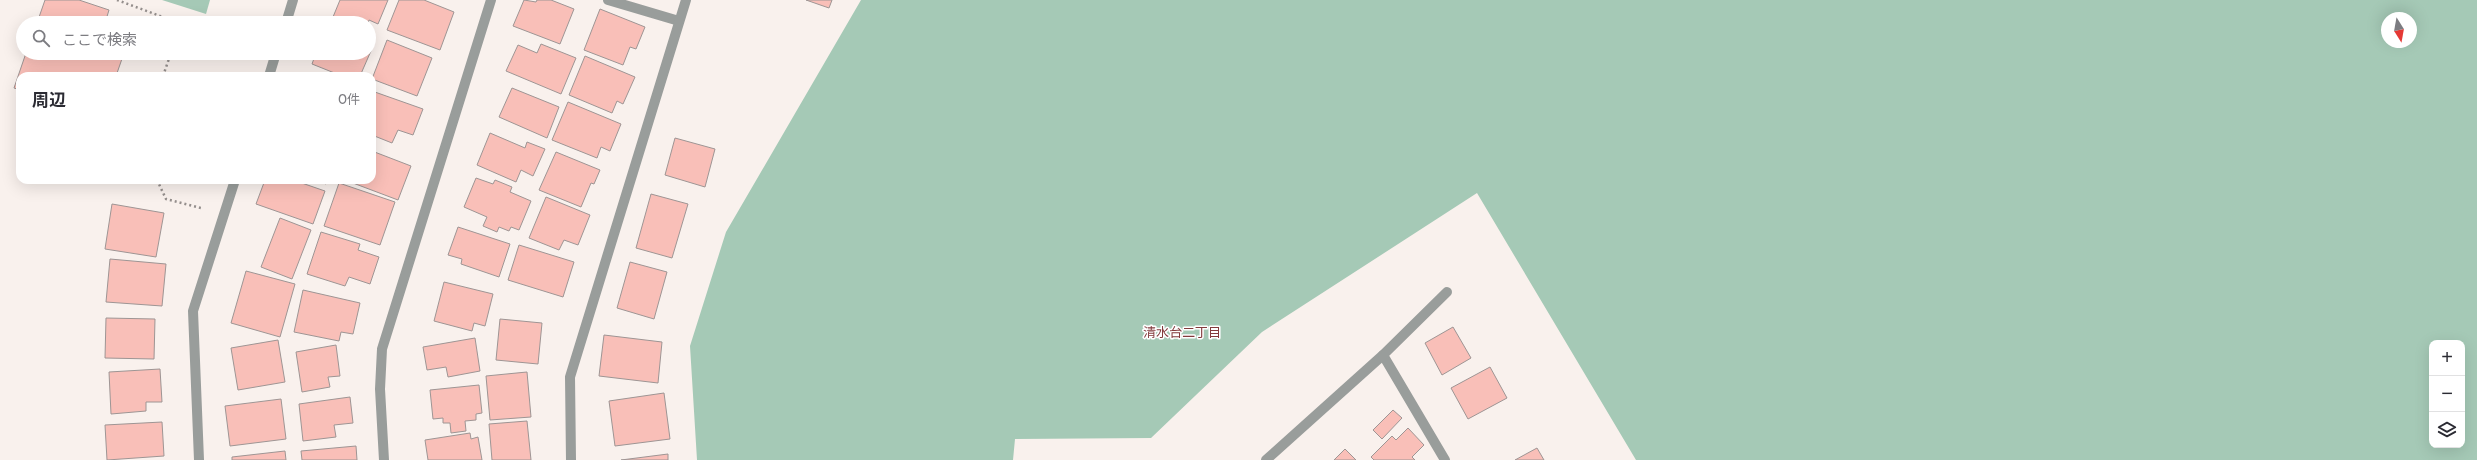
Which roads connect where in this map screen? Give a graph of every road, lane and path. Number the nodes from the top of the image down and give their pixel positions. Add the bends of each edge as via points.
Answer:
1 (117, 0) edge
2 (293, 0) edge
3 (491, 0) edge
4 (608, 0) edge
5 (686, 0) edge
6 (160, 16) edge
7 (288, 16) edge
8 (679, 21) junction
9 (169, 60) edge
10 (274, 60) edge
11 (164, 72) edge
12 (270, 72) edge
13 (159, 184) edge
14 (234, 184) edge
15 (224, 213) junction
16 (1447, 292) dead end
17 (1383, 355) junction
18 (199, 460) edge
19 (384, 460) edge
20 (571, 460) edge
21 (1266, 460) edge
22 (1445, 460) edge

1 - 6 path
2 - 7 street
3 - 19 street via 382,349 380,389
4 - 8 street
5 - 8 street
8 - 20 street via 570,377
9 - 11 path
10 - 12 street
13 - 15 path via 166,199
14 - 15 street
15 - 18 street via 193,311
16 - 17 street
17 - 21 street
17 - 22 street

